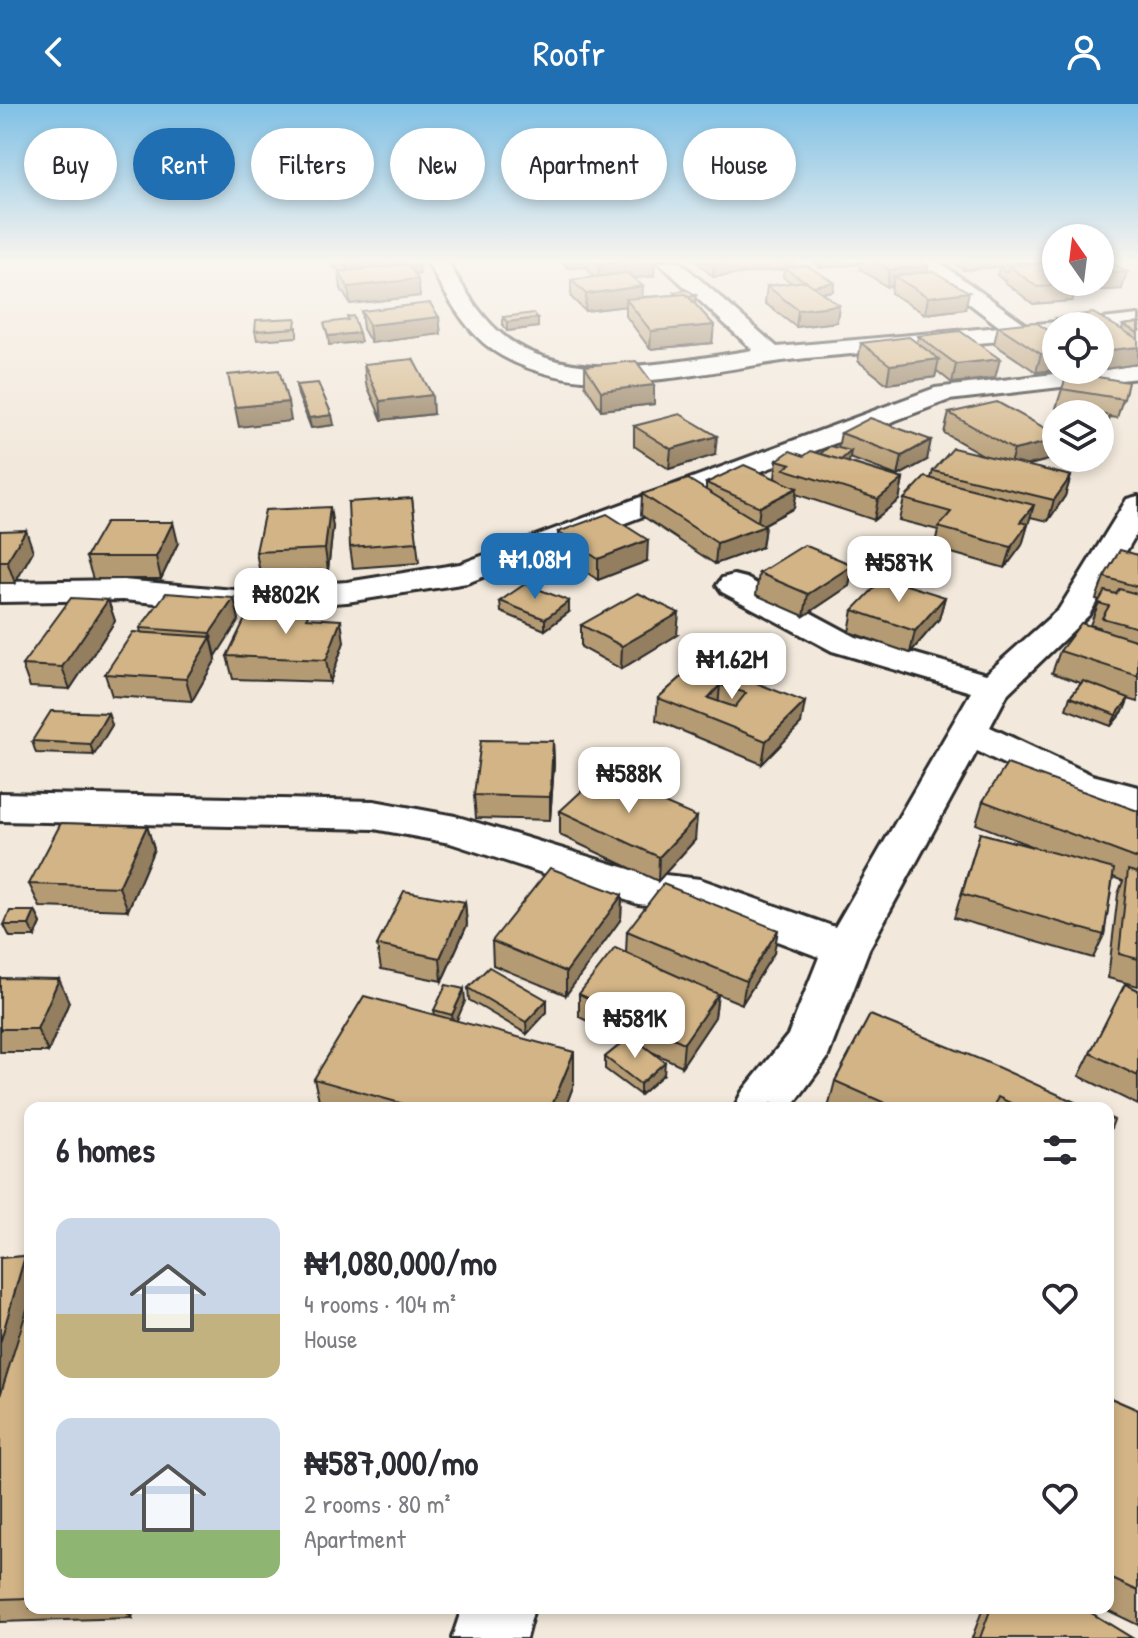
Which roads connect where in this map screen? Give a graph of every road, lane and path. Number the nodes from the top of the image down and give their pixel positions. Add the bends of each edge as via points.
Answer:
1 (484, 334) edge
2 (748, 334) edge
3 (1005, 334) edge
4 (772, 355) junction
5 (1138, 371) edge
6 (1138, 505) edge
7 (734, 585) dead end
8 (0, 592) edge
9 (993, 687) junction
10 (968, 731) junction
11 (1138, 800) edge
12 (0, 807) edge
13 (846, 949) junction
14 (766, 1102) edge
15 (496, 1614) edge
16 (489, 1638) edge

1 - 4 street via 514,353 549,365 609,373 644,374
2 - 4 street
3 - 4 street
5 - 8 street via 944,393 467,573 347,592 234,600 123,590
6 - 9 street via 1072,615
7 - 9 street via 844,644
9 - 10 street
10 - 11 street via 1078,784
10 - 13 street
12 - 13 street via 374,815 455,830 638,888 700,895
13 - 14 street via 809,1045
15 - 16 street

